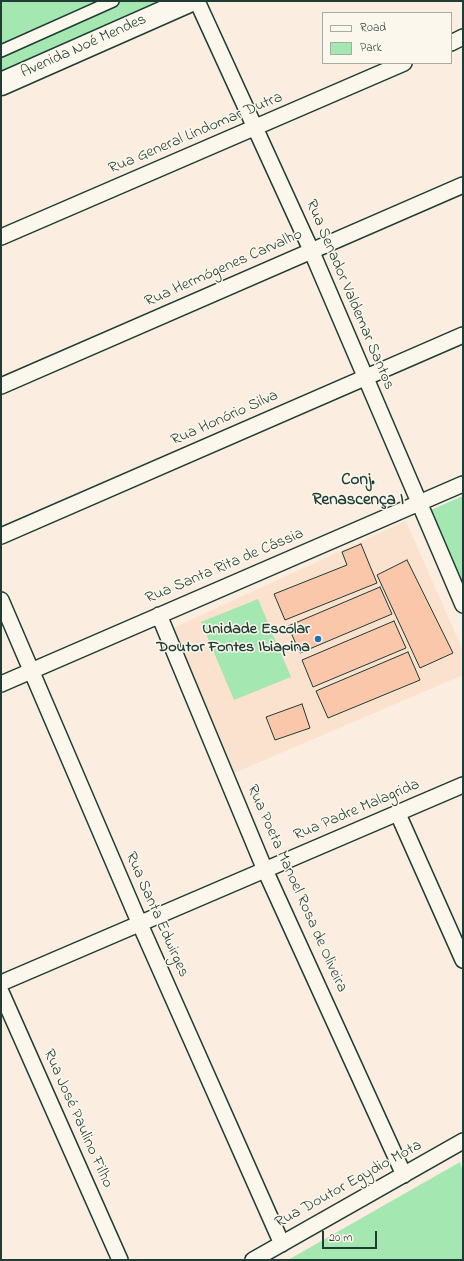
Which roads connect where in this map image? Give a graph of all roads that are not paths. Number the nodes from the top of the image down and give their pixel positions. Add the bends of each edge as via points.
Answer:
1 (113, 1) edge
2 (189, 1) edge
3 (197, 1) edge
4 (463, 37) edge
5 (452, 42) edge
6 (1, 51) edge
7 (402, 64) edge
8 (1, 84) edge
9 (256, 128) junction
10 (463, 185) edge
11 (1, 237) edge
12 (311, 250) junction
13 (463, 335) edge
14 (365, 377) junction
15 (1, 386) edge
16 (463, 484) edge
17 (420, 502) junction
18 (1, 536) edge
19 (1, 600) edge
20 (463, 605) edge
21 (159, 615) junction
22 (32, 670) junction
23 (1, 684) edge
24 (463, 785) edge
25 (398, 814) junction
26 (265, 870) junction
27 (139, 922) junction
28 (463, 960) edge
29 (1, 983) edge
30 (1, 992) edge
31 (463, 1141) edge
32 (404, 1175) junction
33 (282, 1244) junction
34 (120, 1260) edge
35 (253, 1260) edge

1 - 6 street
2 - 8 main road, Avenida Noé Mendes
3 - 9 street, Rua Senador Valdemar Santos
4 - 5 street
7 - 9 street, Rua General Lindomar Dutra
9 - 11 street, Rua General Lindomar Dutra
9 - 12 street, Rua Senador Valdemar Santos
10 - 12 street, Rua Hermógenes Carvalho
12 - 14 street, Rua Senador Valdemar Santos
12 - 15 street, Rua Hermógenes Carvalho
13 - 14 street, Rua Honório Silva
14 - 17 street, Rua Senador Valdemar Santos
14 - 18 street, Rua Honório Silva
16 - 17 street, Rua Santa Rita de Cássia
17 - 20 street, Rua Senador Valdemar Santos
17 - 21 street, Rua Santa Rita de Cássia
19 - 22 street, Rua Santa Edwirges
21 - 22 street, Rua Santa Rita de Cássia
21 - 26 street, Rua Poeta Manoel Rosa de Oliveira
22 - 23 street, Rua Santa Rita de Cássia
22 - 27 street, Rua Santa Edwirges
24 - 25 street, Rua Padre Malagrida
25 - 26 street, Rua Padre Malagrida
25 - 28 street
26 - 27 street, Rua Padre Malagrida
26 - 32 street, Rua Poeta Manoel Rosa de Oliveira
27 - 29 street, Rua Padre Malagrida
27 - 33 street, Rua Santa Edwirges
30 - 34 street, Rua José Paulino Filho
31 - 32 street, Rua Doutor Egydio Mota
32 - 33 street, Rua Doutor Egydio Mota
33 - 35 street, Rua Doutor Egydio Mota

